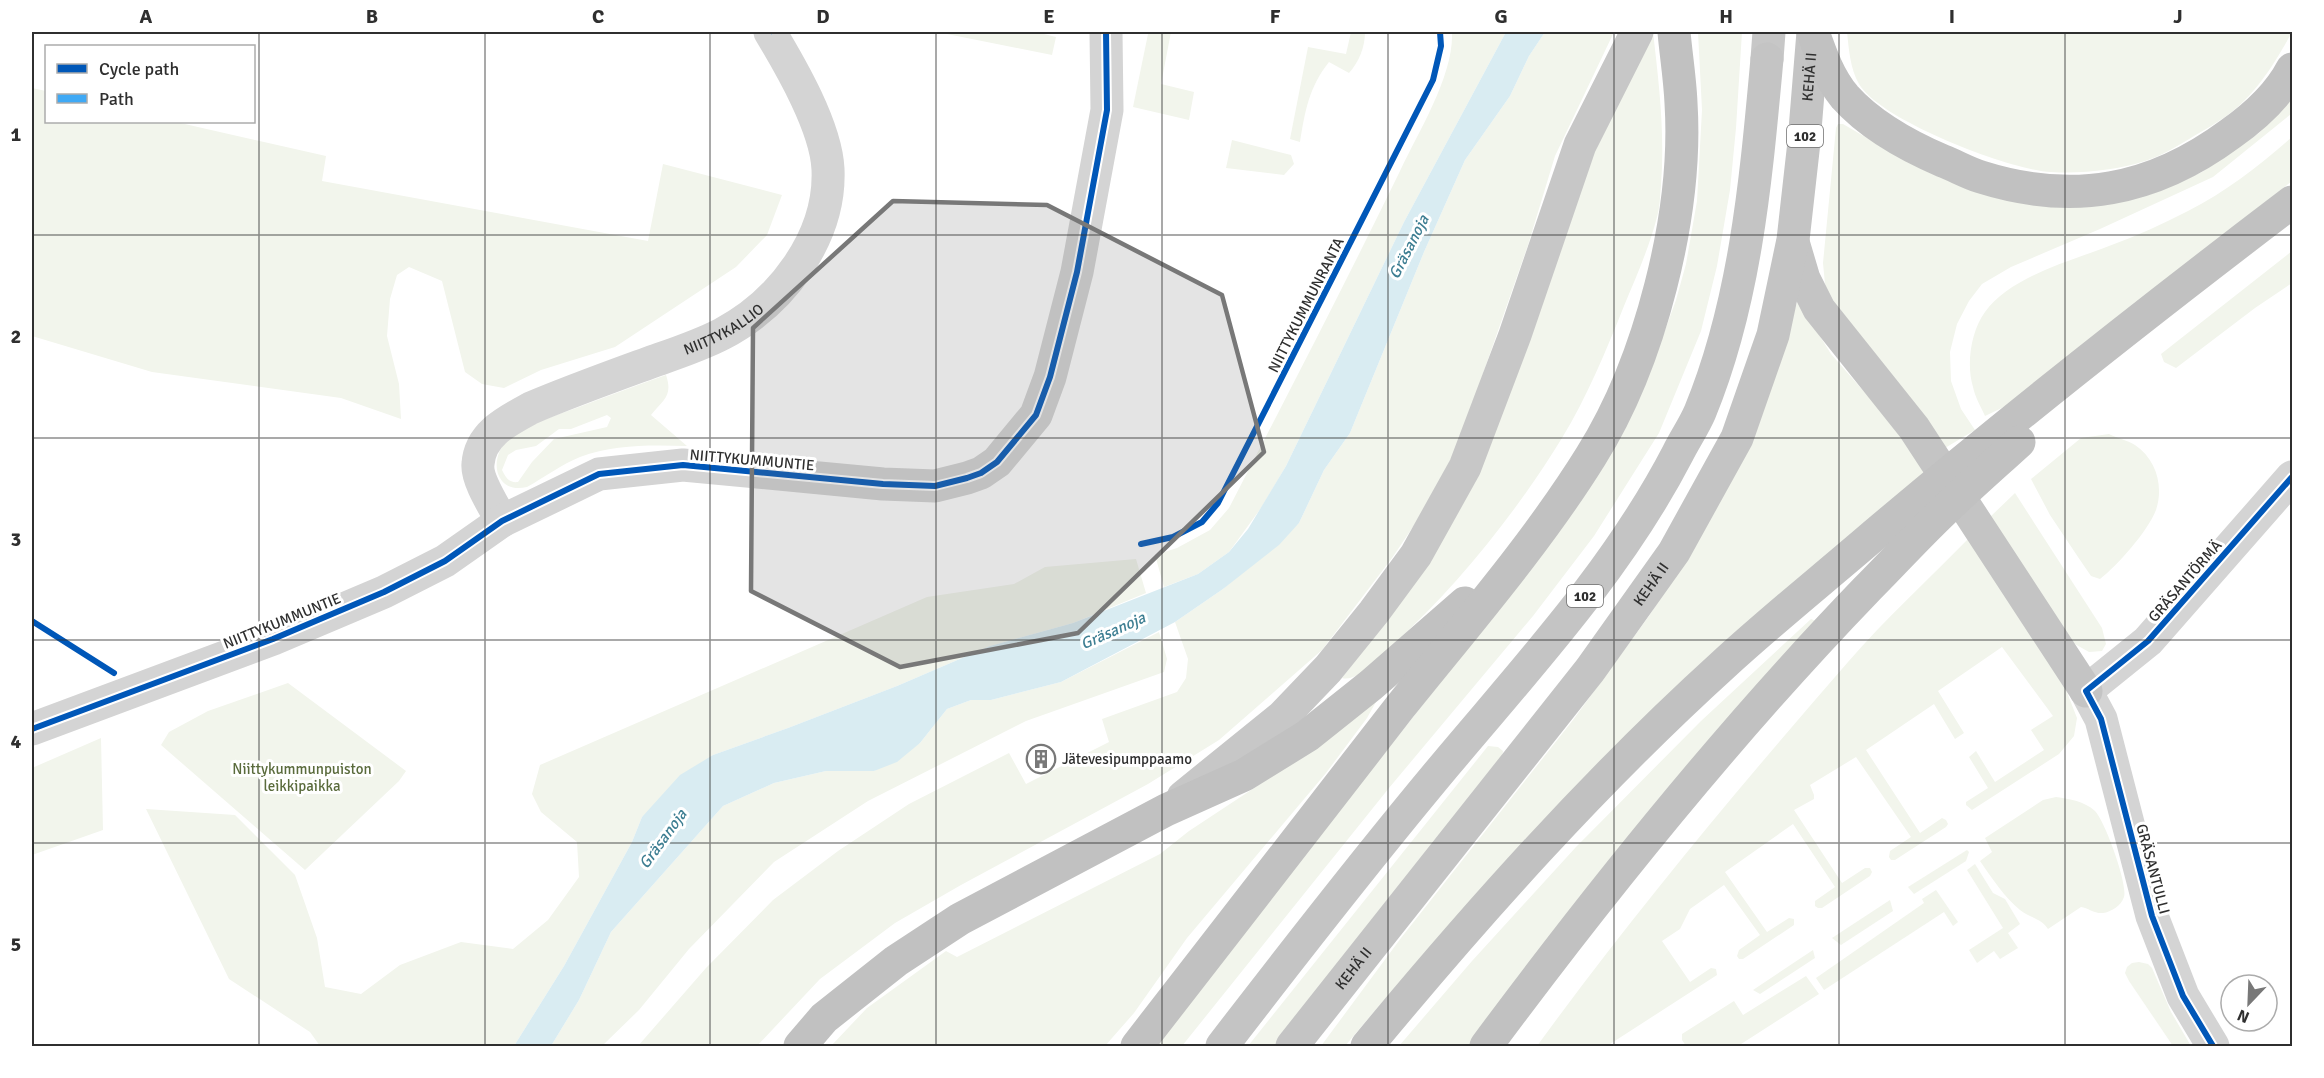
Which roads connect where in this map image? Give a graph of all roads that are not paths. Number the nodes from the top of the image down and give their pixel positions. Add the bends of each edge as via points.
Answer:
1 (770, 32) edge
2 (1106, 32) edge
3 (1637, 32) edge
4 (1674, 32) edge
5 (1813, 32) edge
6 (1768, 45) edge
7 (2292, 69) edge
8 (2292, 202) edge
9 (1793, 240) junction
10 (2292, 477) edge
11 (502, 521) junction
12 (1908, 526) junction
13 (1516, 560) junction
14 (2086, 691) junction
15 (32, 729) edge
16 (1166, 810) junction
17 (800, 1047) edge
18 (1137, 1047) edge
19 (1222, 1047) edge
20 (1292, 1047) edge
21 (1367, 1047) edge
22 (1485, 1047) edge
23 (2213, 1047) edge

1 - 11 street, NIITTYKALLIO via 798,81 820,134 828,168 826,204 812,242 791,276 761,308 723,334 531,408 486,438 477,465
2 - 11 street, NIITTYKUMMUNTIE via 1107,110 1077,272 1036,415 997,462 981,473 935,486 683,465 637,469 599,474
3 - 16 main road via 1580,145 1465,467 1416,555 1328,669 1283,716
4 - 13 highway via 1681,105 1680,172 1673,233 1652,318 1611,420 1591,456
5 - 7 highway via 1827,70 1845,97 1879,127 1924,153 1981,177 2035,189 2106,189 2130,185 2172,169 2217,144 2253,117
5 - 9 highway, KEHÄ II / 102
6 - 19 highway, 102 via 1756,178 1728,329 1699,413 1660,488 1620,551 1560,628 1372,852
8 - 12 highway via 2071,374 2024,422 2022,440 1948,506
9 - 14 highway via 1804,279 1819,309 1914,428
9 - 20 highway, KEHÄ II / 102 via 1773,335 1737,438 1674,552 1590,670
10 - 14 street, GRÄSANTÖRMÄ via 2148,641
11 - 15 street, NIITTYKUMMUNTIE via 445,561 384,592 273,639
12 - 21 highway via 1723,665 1579,806 1428,973
12 - 22 highway via 1813,646 1712,758 1570,933
13 - 16 highway via 1307,736 1244,775
13 - 18 highway
14 - 23 street, GRÄSANTULLI via 2101,719 2152,916 2183,996
16 - 17 highway via 960,919 896,961 824,1018

